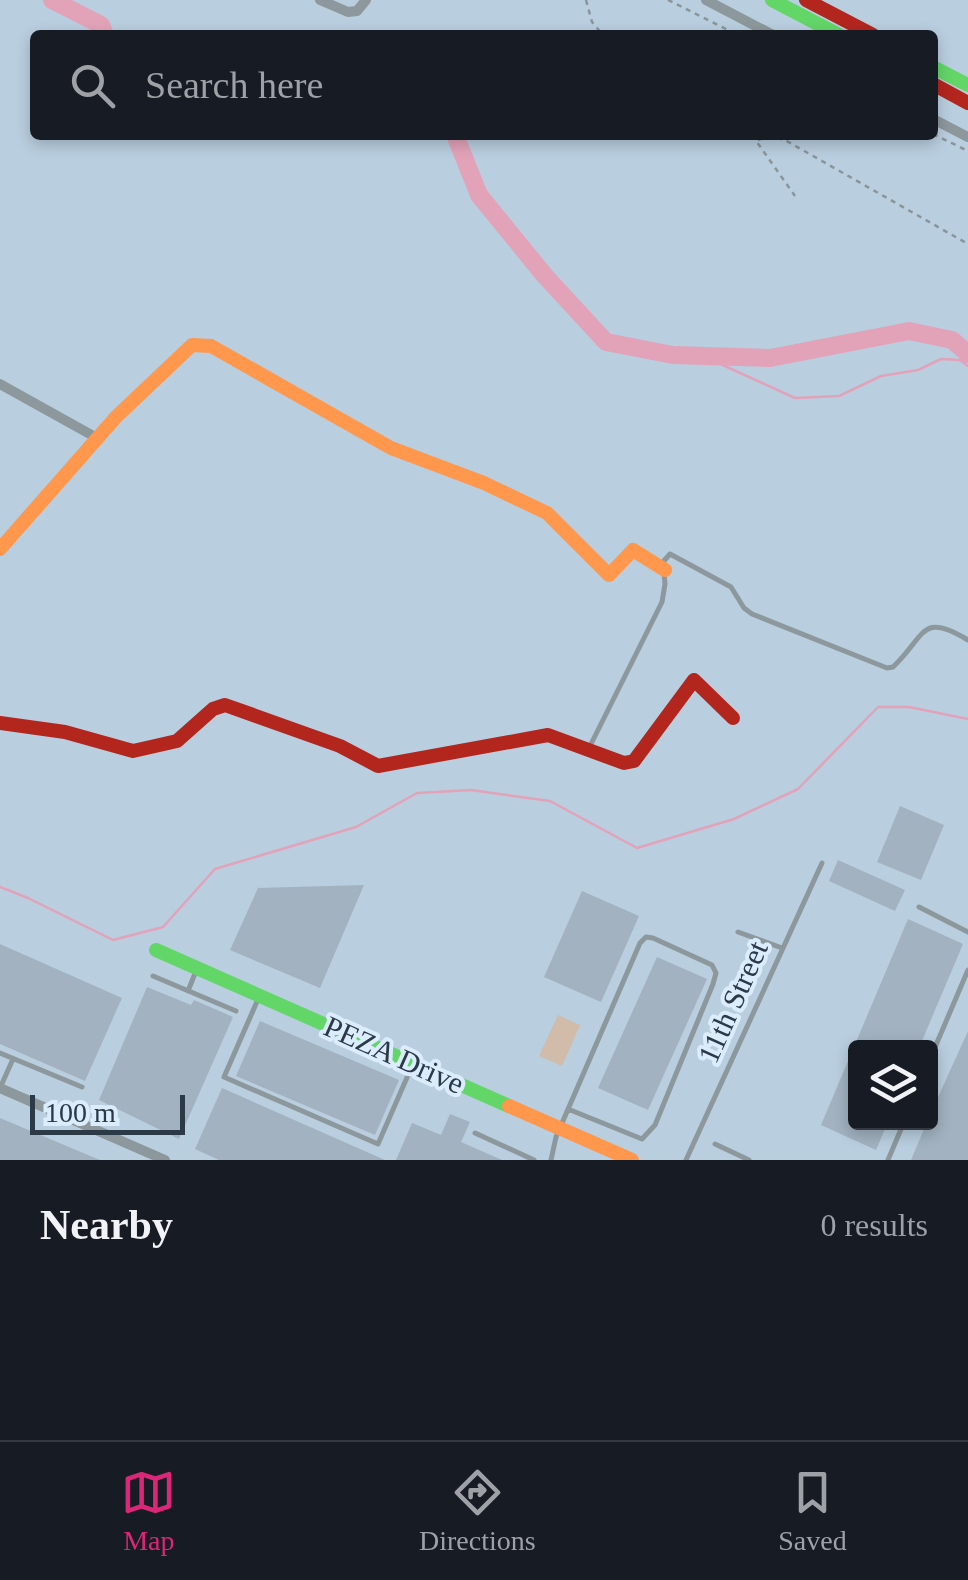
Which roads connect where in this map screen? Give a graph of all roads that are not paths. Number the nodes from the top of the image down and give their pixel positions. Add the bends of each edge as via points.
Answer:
1 (320, 0) edge
2 (366, 0) edge
3 (706, 0) edge
4 (772, 0) edge
5 (806, 0) edge
6 (763, 30) edge
7 (830, 30) edge
8 (863, 30) edge
9 (938, 70) edge
10 (968, 85) edge
11 (938, 87) edge
12 (968, 103) edge
13 (938, 122) edge
14 (968, 138) edge
15 (0, 384) edge
16 (96, 438) junction
17 (0, 549) edge
18 (665, 570) junction
19 (968, 640) edge
20 (732, 718) dead end
21 (0, 724) edge
22 (588, 749) junction
23 (822, 863) dead end
24 (919, 907) dead end
25 (738, 932) dead end
26 (968, 932) edge
27 (782, 948) junction
28 (156, 950) dead end
29 (197, 968) junction
30 (968, 970) edge
31 (153, 976) dead end
32 (188, 990) junction
33 (260, 996) junction
34 (236, 1011) dead end
35 (938, 1040) edge
36 (0, 1053) edge
37 (13, 1058) junction
38 (413, 1063) junction
39 (82, 1087) dead end
40 (0, 1088) edge
41 (568, 1109) junction
42 (560, 1128) junction
43 (901, 1130) edge
44 (475, 1133) dead end
45 (715, 1144) dead end
46 (165, 1160) edge
47 (534, 1160) edge
48 (551, 1160) edge
49 (632, 1160) edge
50 (686, 1160) edge
51 (749, 1160) edge
52 (888, 1160) edge

1 - 2 street via 348,12
3 - 6 street
4 - 7 main road
5 - 8 main road
9 - 10 main road
11 - 12 main road
13 - 14 street
15 - 16 street
16 - 17 main road
16 - 18 main road via 192,345 211,346 391,448 547,512 609,575 632,550
18 - 19 lane via 664,559 673,554 731,588 752,614 887,668 936,625
18 - 22 lane via 662,602
20 - 22 main road via 694,680 634,761
21 - 22 main road via 132,750 177,741 225,705 378,766 548,735
23 - 27 lane, 11th Street
24 - 26 lane
25 - 27 lane
27 - 50 lane, 11th Street
28 - 29 main road, PEZA Drive
29 - 32 lane
29 - 33 main road, PEZA Drive
30 - 35 lane
31 - 32 lane
32 - 34 lane
33 - 38 main road, PEZA Drive
33 - 38 lane via 224,1076 378,1144
36 - 37 lane
37 - 39 lane
37 - 40 lane
38 - 42 main road, PEZA Drive
40 - 46 street
41 - 41 lane via 640,943 653,938 712,965 714,984 647,1136 642,1140
41 - 42 lane
42 - 48 lane
42 - 49 main road, PEZA Drive
43 - 52 lane
44 - 47 lane
45 - 51 lane

